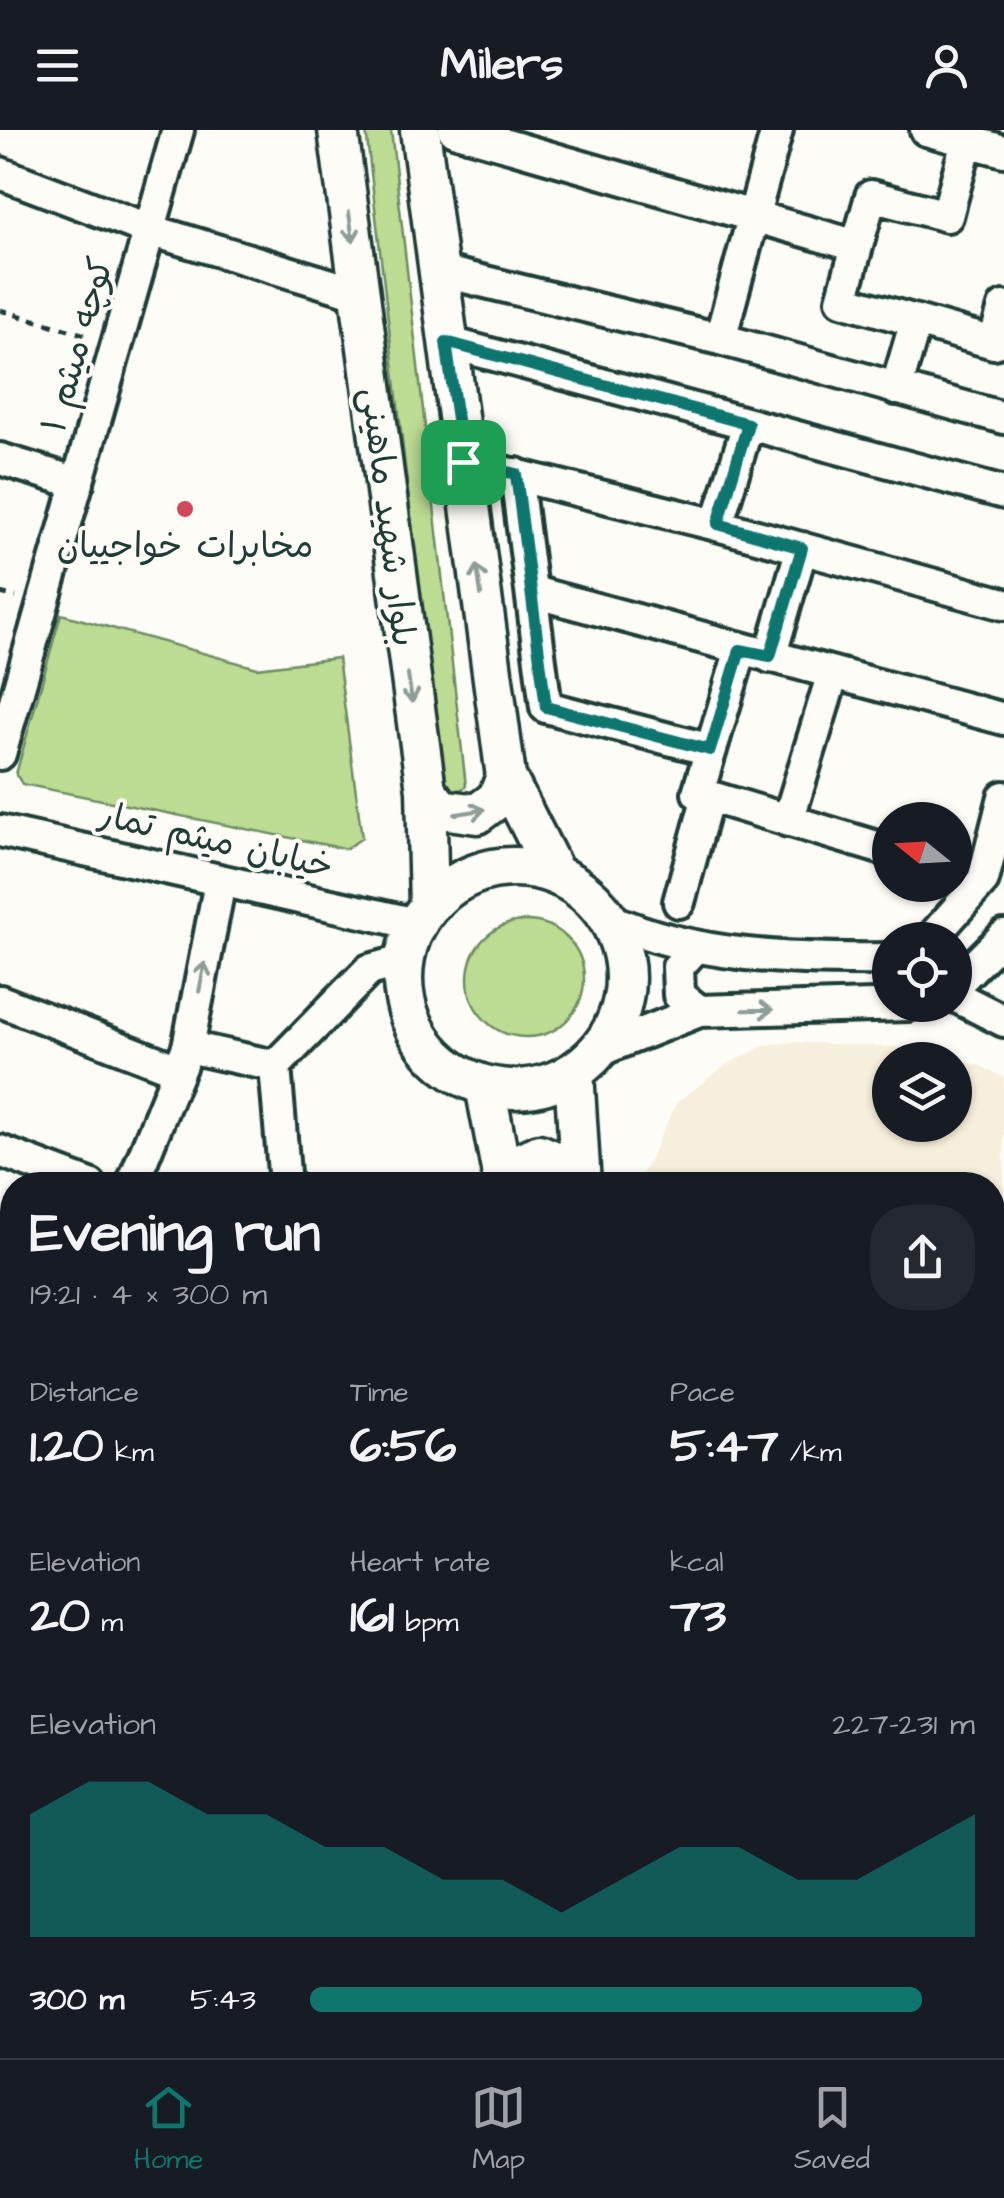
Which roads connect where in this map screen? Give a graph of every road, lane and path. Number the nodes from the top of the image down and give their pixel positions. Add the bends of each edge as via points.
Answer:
1 (178, 130) edge
2 (338, 130) edge
3 (420, 130) edge
4 (454, 130) edge
5 (777, 130) edge
6 (926, 130) edge
7 (969, 135) edge
8 (1004, 150) edge
9 (0, 173) edge
10 (754, 218) junction
11 (150, 230) junction
12 (857, 246) junction
13 (436, 270) junction
14 (361, 294) junction
15 (1004, 307) edge
16 (0, 310) edge
17 (916, 321) junction
18 (720, 339) junction
19 (446, 342) junction
20 (116, 343) junction
21 (896, 389) junction
22 (1004, 418) edge
23 (748, 424) junction
24 (0, 459) edge
25 (463, 462) junction
26 (516, 474) junction
27 (78, 483) junction
28 (1004, 493) edge
29 (718, 524) junction
30 (802, 548) junction
31 (533, 592) junction
32 (1004, 604) edge
33 (755, 653) junction
34 (833, 672) junction
35 (1004, 719) edge
36 (2, 736) edge
37 (710, 750) junction
38 (506, 777) junction
39 (426, 790) junction
40 (708, 796) junction
41 (1004, 797) edge
42 (788, 820) junction
43 (0, 830) edge
44 (872, 846) edge
45 (972, 868) edge
46 (556, 874) junction
47 (220, 882) junction
48 (679, 902) dead end
49 (963, 902) edge
50 (422, 914) junction
51 (608, 918) junction
52 (949, 922) edge
53 (1004, 936) edge
54 (694, 949) junction
55 (872, 958) edge
56 (403, 960) junction
57 (973, 973) edge
58 (0, 1001) edge
59 (972, 1005) edge
60 (872, 1006) edge
61 (699, 1011) junction
62 (1004, 1021) edge
63 (183, 1058) junction
64 (586, 1061) junction
65 (275, 1066) junction
66 (486, 1086) junction
67 (0, 1151) edge
68 (56, 1172) edge
69 (137, 1172) edge
70 (284, 1172) edge
71 (504, 1172) edge
72 (514, 1172) edge
73 (570, 1172) edge
74 (580, 1172) edge

1 - 11 street, کوچه میثم ۱
2 -> 14 main road, بلوار شهید ماهینی
3 - 13 main road
4 - 10 street
5 - 10 street
6 - 7 street
7 - 8 street
7 - 12 street via 947,216 871,196
9 - 11 street
10 - 12 street
10 - 18 street
11 - 14 street
11 - 20 street, کوچه میثم ۱
12 - 17 street via 842,300
13 - 18 street
13 - 19 main road
14 -> 39 main road, بلوار شهید ماهینی
15 - 17 street via 994,343
16 - 20 path
17 - 21 street
18 - 21 street
19 - 23 street
19 - 25 main road
20 - 27 street, کوچه میثم ۱
21 - 22 street
23 - 28 street
23 - 29 street
24 - 27 street
25 - 26 street
38 -> 25 main road
26 - 29 street
26 - 31 street
27 - 36 street, کوچه میثم ۱
29 - 30 street
30 - 32 street
30 - 33 street
31 - 33 street
31 - 37 street via 546,707
33 - 34 street
33 - 37 street
34 - 35 street
34 - 42 street
37 - 40 street via 698,793
39 -> 38 main road via 442,809 477,814 497,800
38 - 46 main road
39 - 50 main road, بلوار شهید ماهینی
40 - 42 street
40 - 48 street
41 - 45 street
42 - 44 street
43 - 47 street, خیابان میثم تمار
46 - 50 main road via 521,866 487,869 455,882
46 - 51 main road via 586,892
47 - 50 street, خیابان میثم تمار
63 -> 47 street
49 - 52 street
50 - 56 main road
51 - 54 street
51 - 64 main road via 622,951 625,986 616,1021
53 - 57 street
54 - 55 street
54 - 61 street via 678,967 679,995
56 - 65 street via 369,970
56 - 66 main road via 404,999 417,1035 458,1076
58 - 63 street
59 - 62 street
61 -> 60 street
61 - 64 street
63 - 65 street
63 - 69 street
64 - 66 main road via 546,1085
64 - 74 main road
65 - 70 street
66 - 71 main road
67 - 68 street
72 - 73 main road via 540,1154

